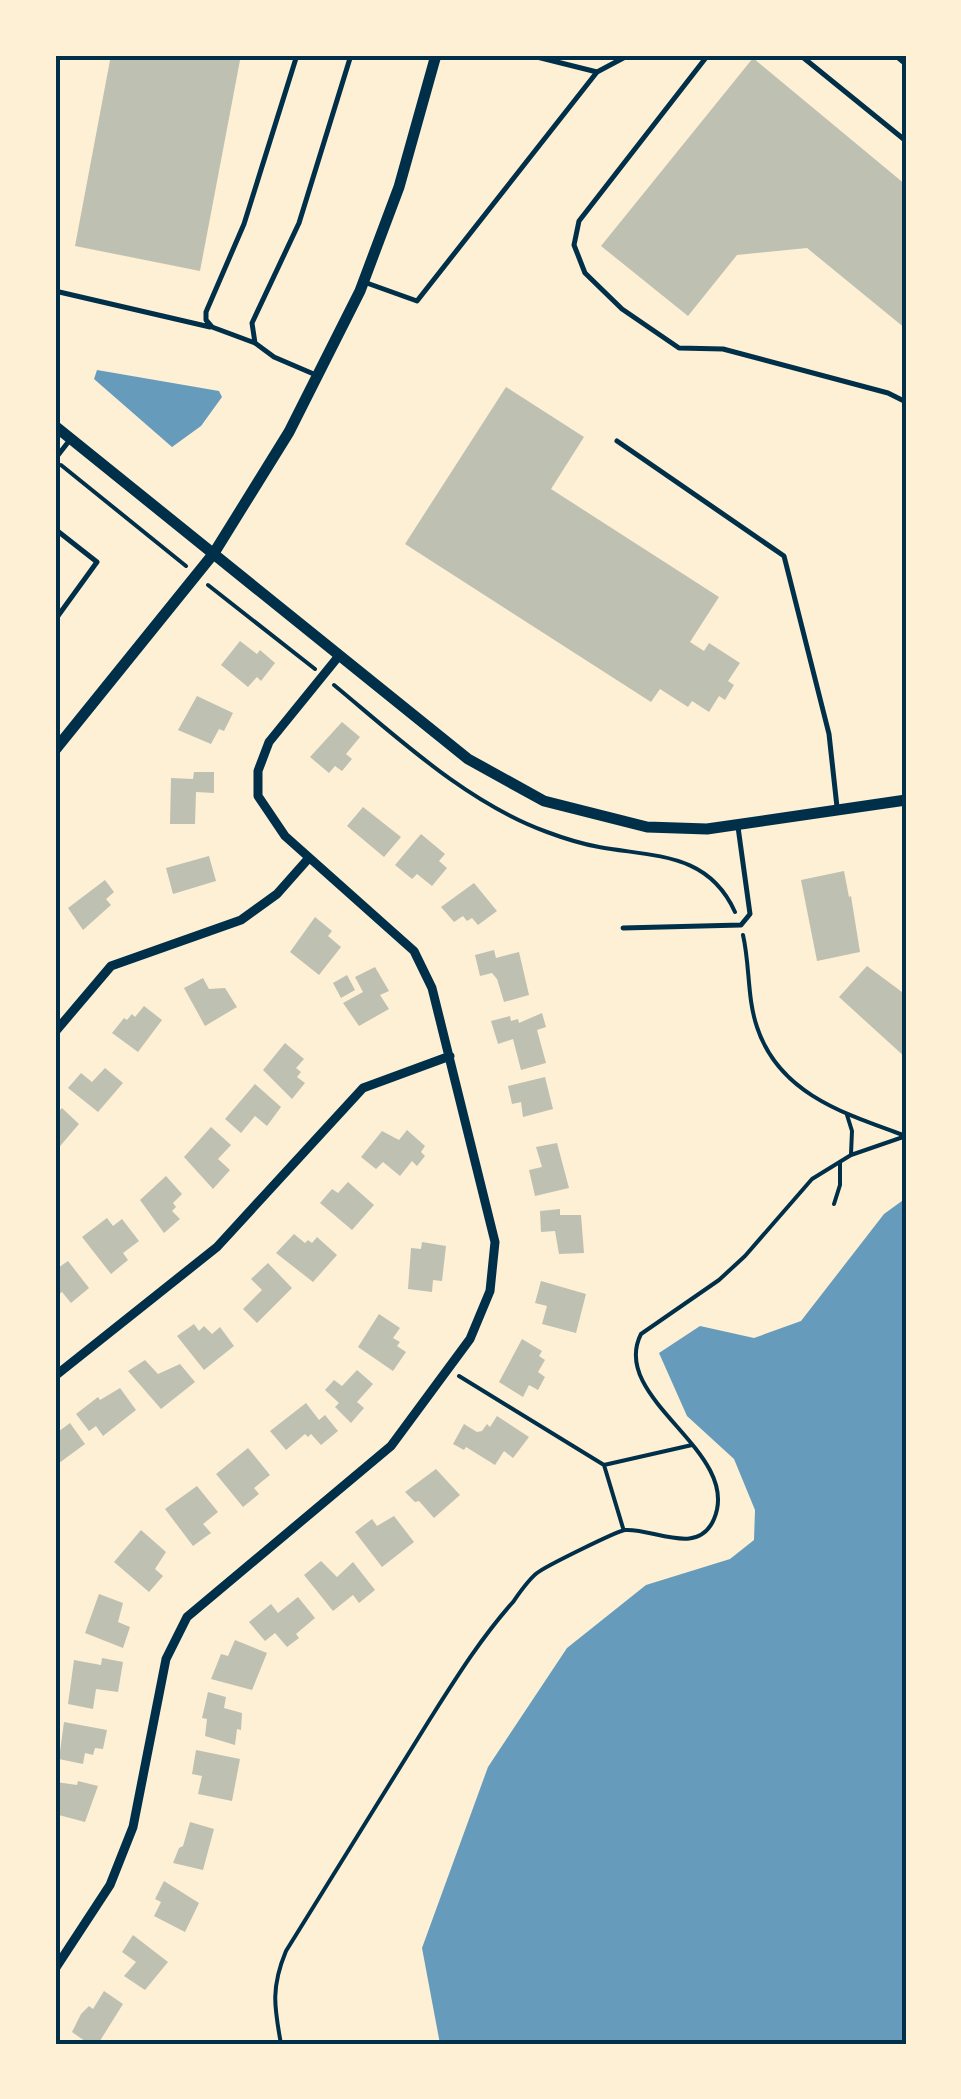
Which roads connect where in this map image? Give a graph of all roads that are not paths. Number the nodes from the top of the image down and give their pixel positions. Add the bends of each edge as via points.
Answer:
1 (297, 55) edge
2 (351, 55) edge
3 (436, 55) edge
4 (529, 55) edge
5 (629, 55) edge
6 (708, 55) edge
7 (800, 55) edge
8 (597, 72) junction
9 (906, 141) edge
10 (363, 282) junction
11 (55, 291) edge
12 (212, 328) junction
13 (255, 344) junction
14 (316, 375) junction
15 (906, 402) edge
16 (55, 426) edge
17 (71, 439) junction
18 (616, 441) dead end
19 (55, 459) edge
20 (55, 529) edge
21 (214, 553) junction
22 (55, 620) edge
23 (338, 657) junction
24 (55, 750) edge
25 (906, 800) edge
26 (837, 810) junction
27 (738, 824) junction
28 (308, 859) junction
29 (623, 928) dead end
30 (55, 1032) edge
31 (450, 1056) junction
32 (55, 1376) edge
33 (55, 1969) edge

1 - 12 lane via 244,224 206,312
2 - 13 lane via 299,223 252,323
3 - 10 street
4 - 8 lane
5 - 8 lane
6 - 15 lane via 580,221 574,245 586,273 622,310 679,348 723,349
7 - 9 lane
8 - 10 lane via 418,301
10 - 14 street
11 - 12 lane
12 - 13 lane
13 - 14 lane
14 - 21 street
16 - 17 street
17 - 19 lane
17 - 21 street
18 - 26 lane via 784,556 829,734
20 - 22 lane via 97,562
21 - 23 street
21 - 24 street
23 - 27 street via 468,760 544,801 647,827
23 - 28 street via 269,742 258,771 258,796
25 - 26 street
26 - 27 street
27 - 29 lane via 750,914 741,925
28 - 30 street via 242,920 111,966
28 - 31 street via 414,951 432,988
31 - 32 street via 363,1088 218,1247
31 - 33 street via 495,1242 490,1290 470,1338 392,1446 187,1617 166,1659 133,1827 110,1886

